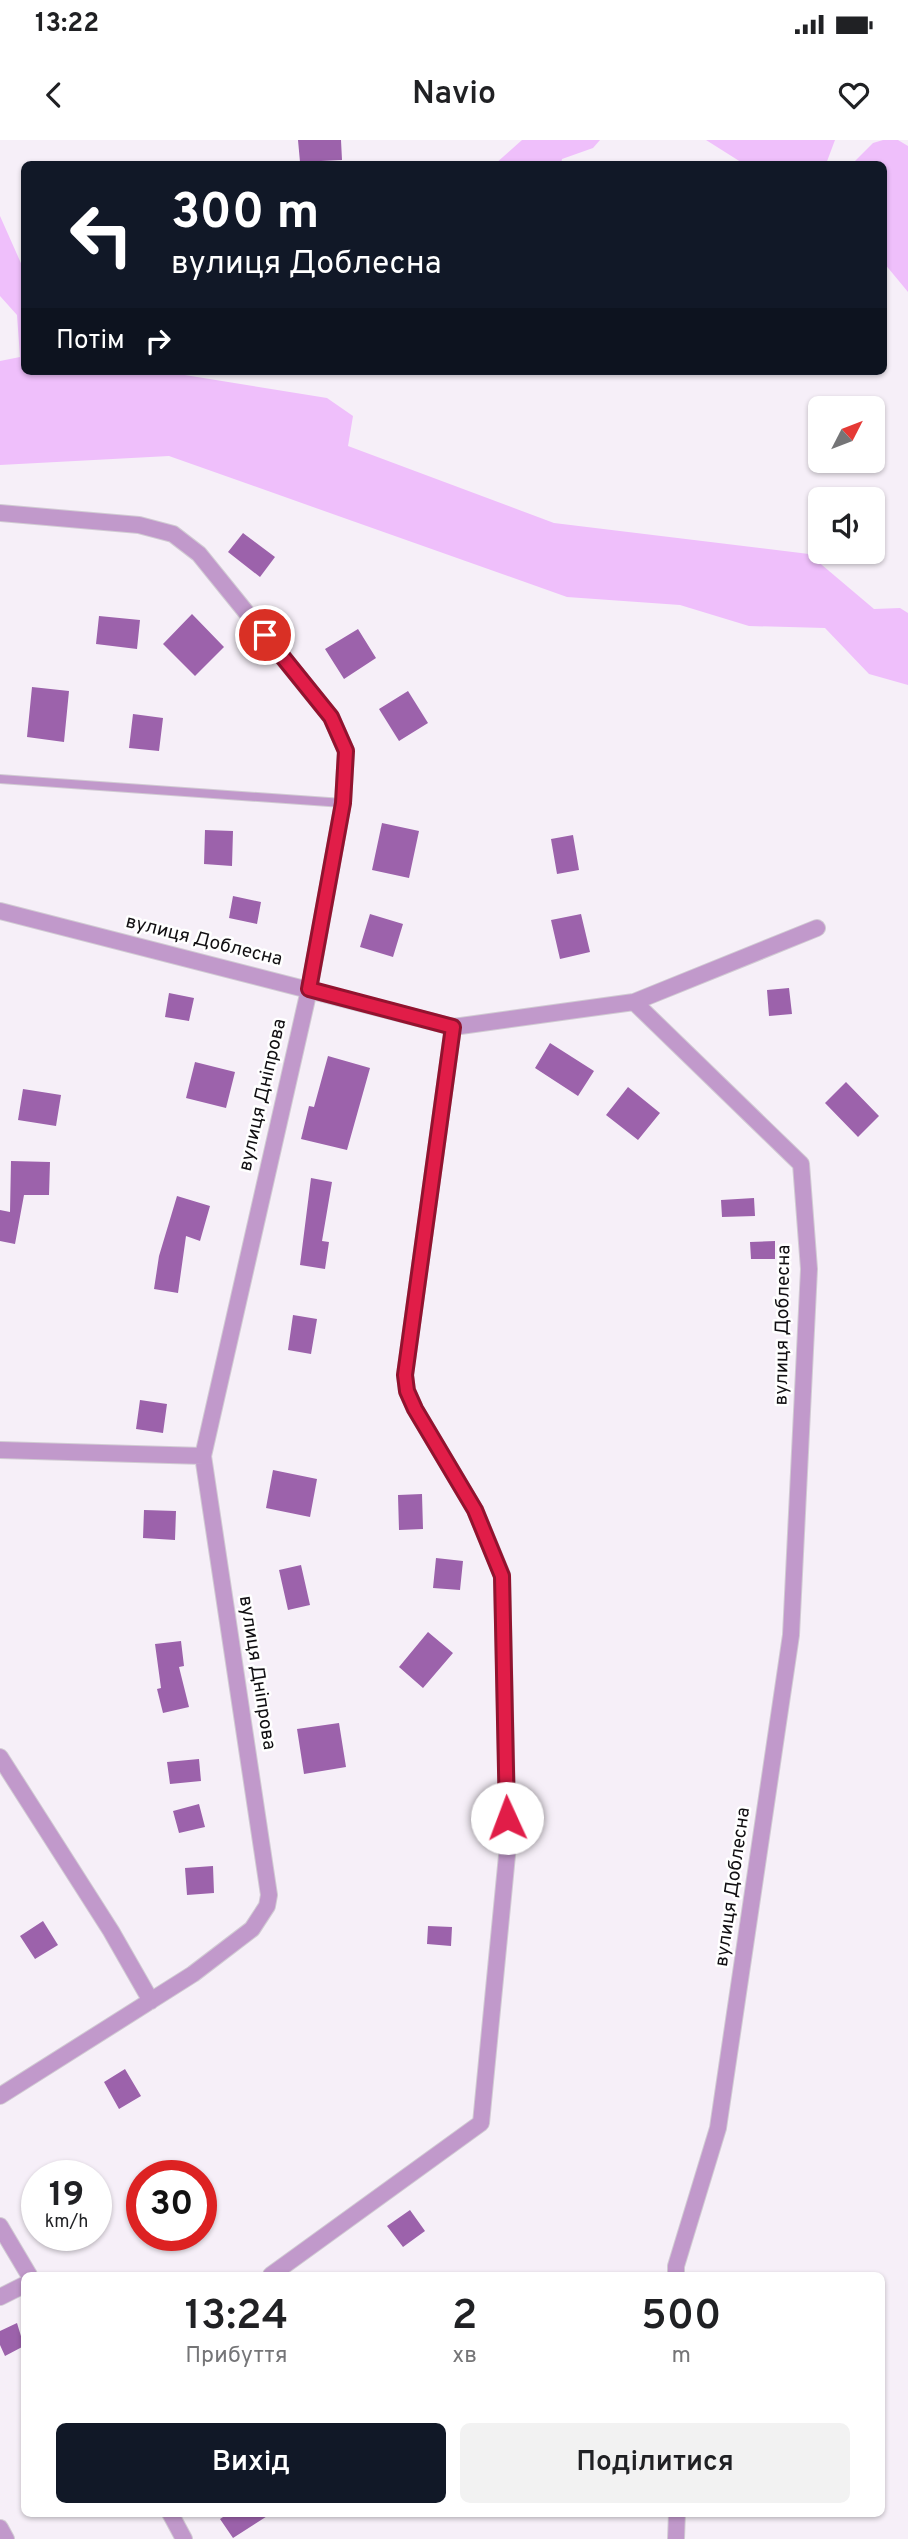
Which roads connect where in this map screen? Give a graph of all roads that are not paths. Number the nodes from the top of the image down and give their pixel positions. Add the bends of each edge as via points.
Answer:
1 (0, 513) edge
2 (0, 779) edge
3 (343, 803) junction
4 (0, 911) edge
5 (817, 928) dead end
6 (309, 989) junction
7 (634, 1002) junction
8 (453, 1027) junction
9 (0, 1450) edge
10 (203, 1456) junction
11 (0, 1757) edge
12 (151, 2001) junction
13 (0, 2096) edge
14 (0, 2226) edge
15 (27, 2272) edge
16 (275, 2272) edge
17 (676, 2272) edge
18 (21, 2286) edge
19 (0, 2297) edge
20 (172, 2517) edge
21 (677, 2517) edge
22 (0, 2528) edge
23 (6, 2539) edge
24 (184, 2539) edge
25 (676, 2539) edge

1 - 3 street, вулиця Дніпрова via 139,525 173,534 199,554 331,717 346,751
2 - 3 lane
3 - 6 street, вулиця Дніпрова
4 - 6 street, вулиця Доблесна
5 - 7 street
6 - 8 street, вулиця Доблесна
6 - 10 street, вулиця Дніпрова
7 - 8 street, вулиця Доблесна
7 - 17 street, вулиця Доблесна via 801,1164 809,1269 791,1635 718,2128
8 - 16 street via 405,1375 415,1409 475,1510 502,1576 508,1845 481,2123
9 - 10 street
10 - 12 street, вулиця Дніпрова via 269,1895 252,1929
11 - 12 street
12 - 13 street
14 - 15 street
18 - 19 street
20 - 24 street
21 - 25 street
22 - 23 street

